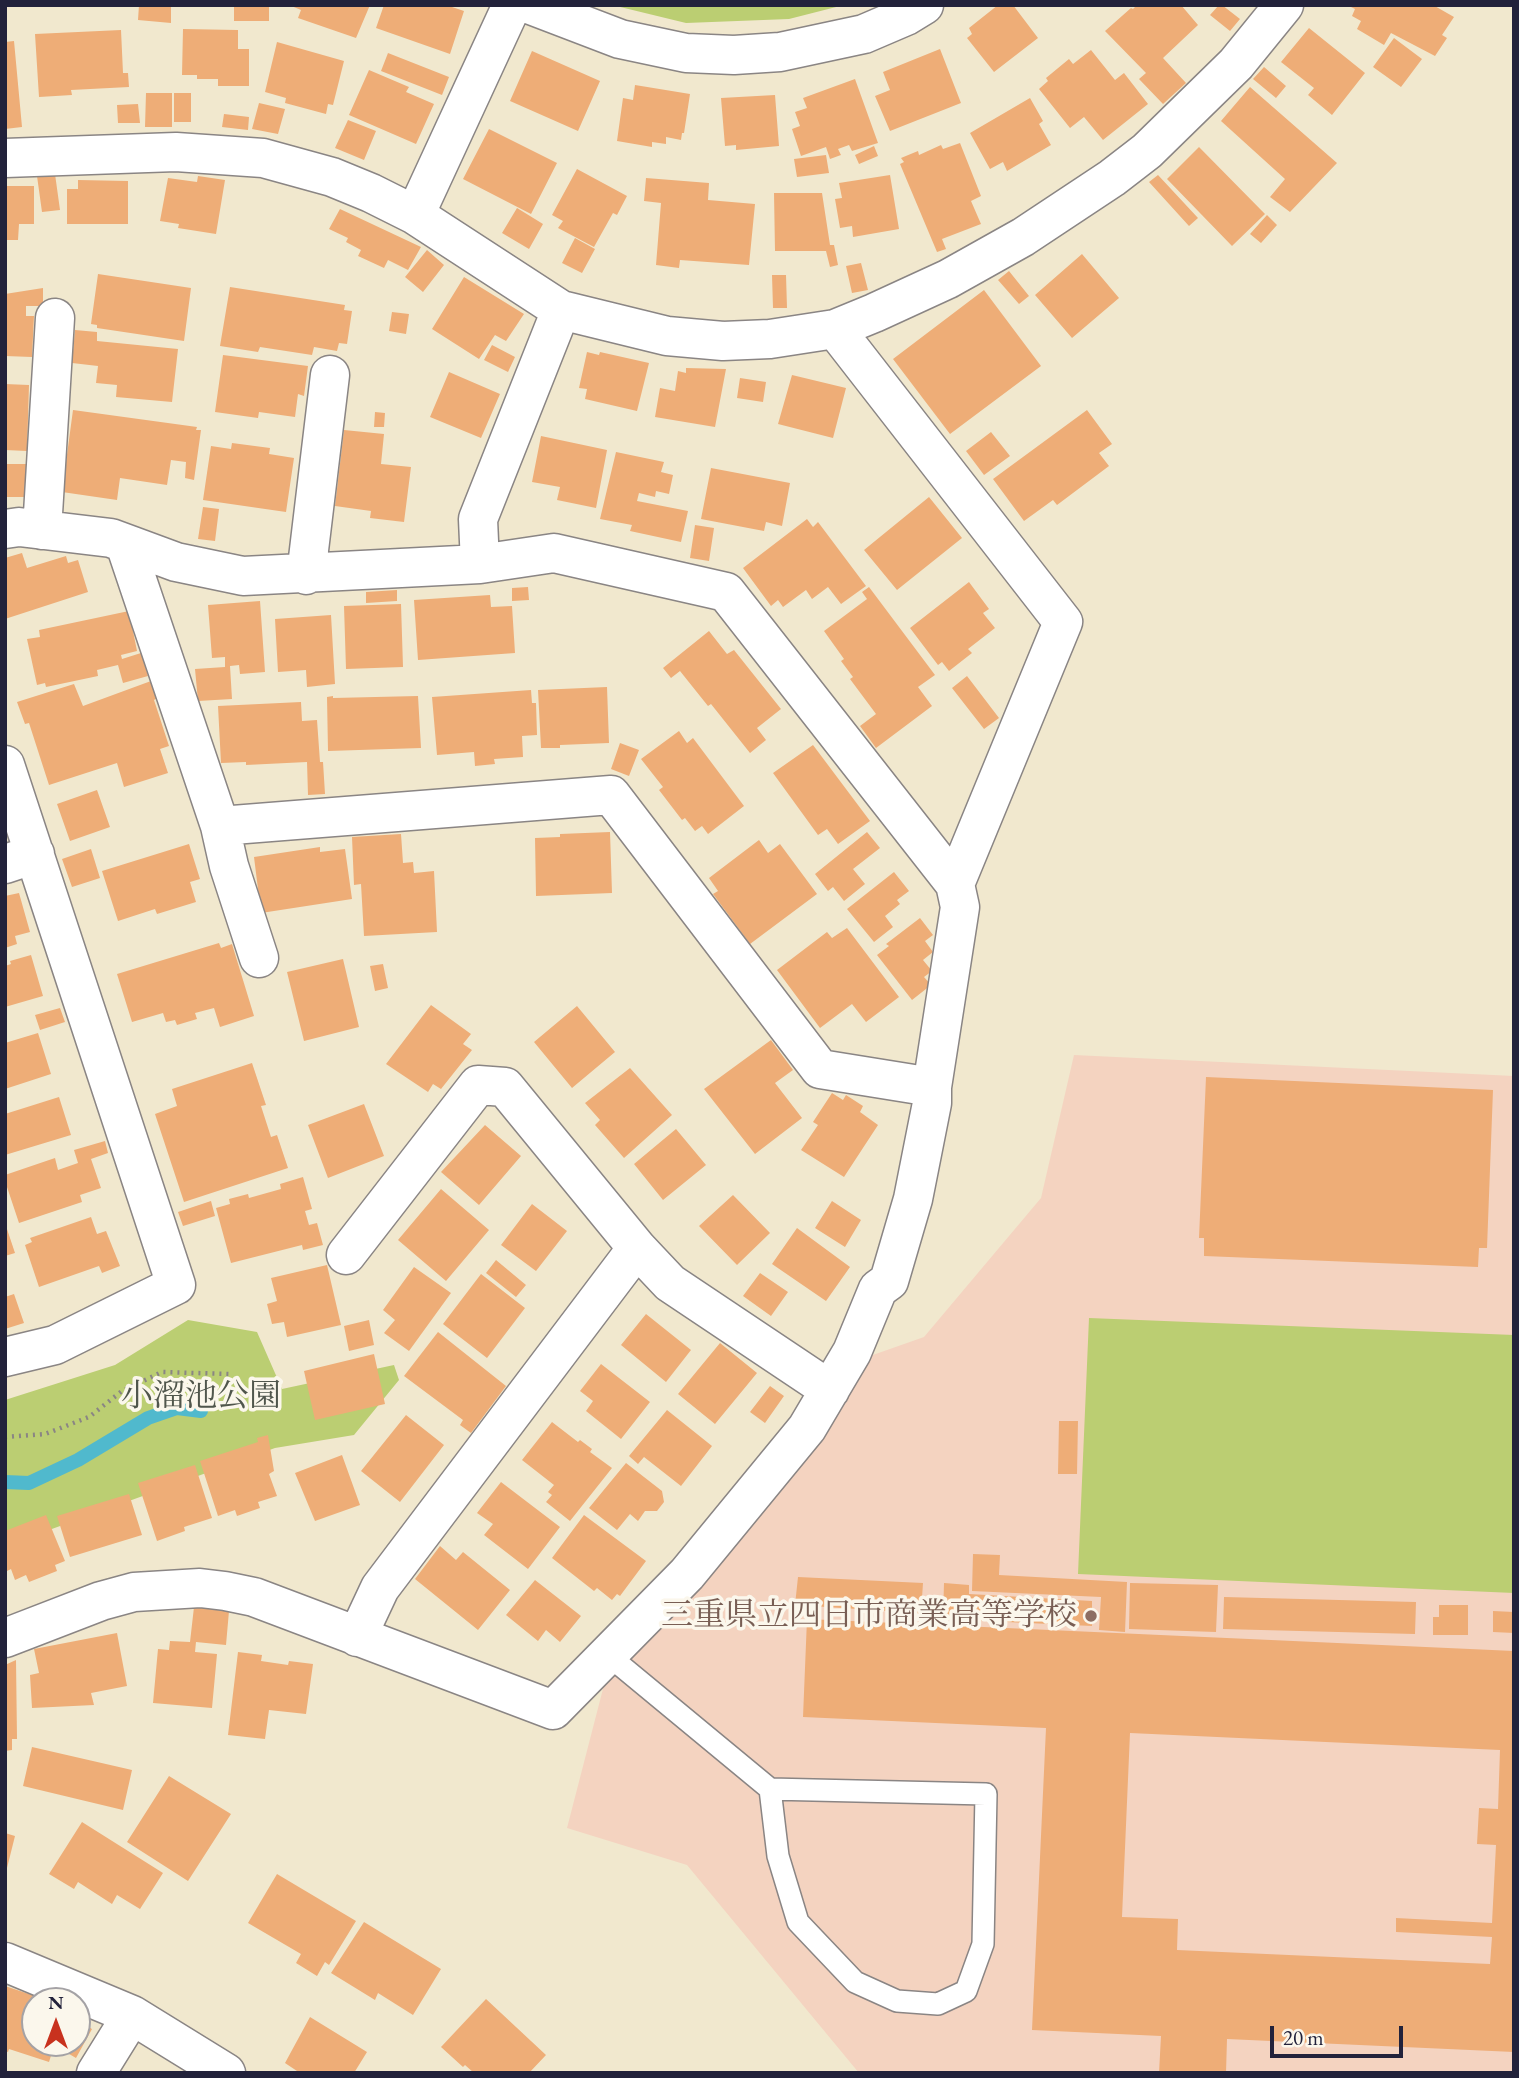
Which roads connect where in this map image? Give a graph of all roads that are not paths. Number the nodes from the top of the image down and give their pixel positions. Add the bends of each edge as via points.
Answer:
1 (512, 5) edge
2 (531, 5) edge
3 (924, 5) edge
4 (1284, 5) edge
5 (5, 158) edge
6 (415, 215) junction
7 (561, 310) junction
8 (55, 318) dead end
9 (835, 329) junction
10 (330, 375) dead end
11 (23, 529) edge
12 (125, 544) junction
13 (480, 564) junction
14 (306, 575) junction
15 (5, 765) edge
16 (220, 827) junction
17 (20, 859) edge
18 (955, 884) junction
19 (259, 958) dead end
20 (932, 1087) junction
21 (636, 1248) junction
22 (346, 1255) dead end
23 (5, 1357) edge
24 (830, 1390) junction
25 (357, 1637) junction
26 (5, 1638) edge
27 (608, 1655) junction
28 (770, 1789) junction
29 (5, 1962) edge
30 (132, 2015) junction
31 (96, 2073) edge
32 (226, 2073) edge

1 - 6 street
2 - 3 street via 620,39 686,53 734,55 780,52 864,34
4 - 9 street via 1206,96 1112,178 983,260
5 - 6 street via 176,152 263,158 332,177
6 - 7 street
7 - 9 street via 667,336 723,341
7 - 13 street via 478,519
8 - 11 street
9 - 18 street via 1063,622
10 - 14 street
11 - 12 street via 111,538
12 - 14 street via 176,562 243,576
12 - 16 street
13 - 14 street
13 - 18 street via 554,553 726,592
15 - 17 street
16 - 19 street
16 - 20 street via 611,795 820,1069
17 - 23 street via 176,1285 55,1345
18 - 20 street via 960,907
20 - 24 street via 913,1199 889,1282 878,1289 852,1352
21 - 22 street via 505,1087 478,1085
21 - 24 street via 670,1283
21 - 25 street via 380,1588
24 - 27 street via 807,1428 734,1518
25 - 26 street via 254,1597 200,1588 134,1592
25 - 27 street via 553,1710
27 - 28 lane
28 - 28 lane via 986,1794 983,1944 966,1991 938,2004 897,2001 855,1982 798,1922 778,1856
29 - 30 street
30 - 31 street
30 - 32 street

